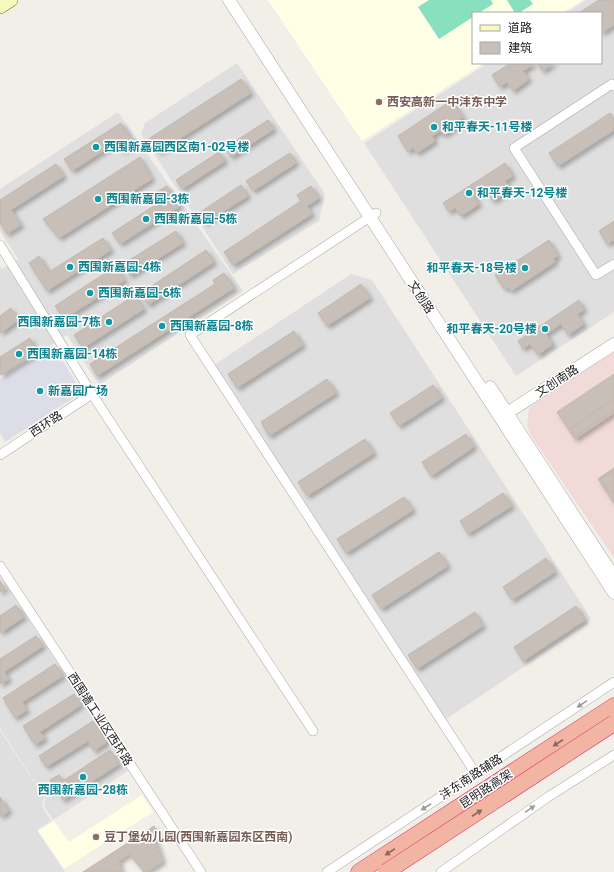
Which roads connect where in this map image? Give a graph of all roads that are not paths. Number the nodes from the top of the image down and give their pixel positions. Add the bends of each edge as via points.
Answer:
1 (10, 0) edge
2 (229, 0) edge
3 (238, 0) edge
4 (0, 7) edge
5 (614, 86) edge
6 (373, 215) junction
7 (0, 245) edge
8 (614, 264) edge
9 (614, 344) edge
10 (92, 394) junction
11 (503, 416) junction
12 (0, 455) edge
13 (0, 566) edge
14 (614, 577) edge
15 (614, 593) edge
16 (614, 682) edge
17 (614, 706) edge
18 (614, 723) edge
19 (313, 730) dead end
20 (614, 755) edge
21 (476, 774) junction
22 (201, 872) edge
23 (327, 872) edge
24 (359, 872) edge
25 (386, 872) edge
26 (441, 872) edge

1 - 4 main road
2 - 6 street, 文创路
3 - 6 street, 文创路
5 - 8 street via 612,84 514,148 596,276
6 - 11 street, 文创路
6 - 21 street via 190,335
7 - 10 street
9 - 11 street, 文创南路
10 - 12 street, 西环路
10 - 19 street
11 - 14 street, 文创路
11 - 15 street, 文创路
13 - 22 street, 西围墙工业区西环路
16 -> 21 street, 沣东南路辅路
17 -> 24 highway, 昆明路高架
25 -> 18 highway, 昆明路高架, bridge
26 -> 20 street via 548,797
21 -> 23 street, 沣东南路辅路

